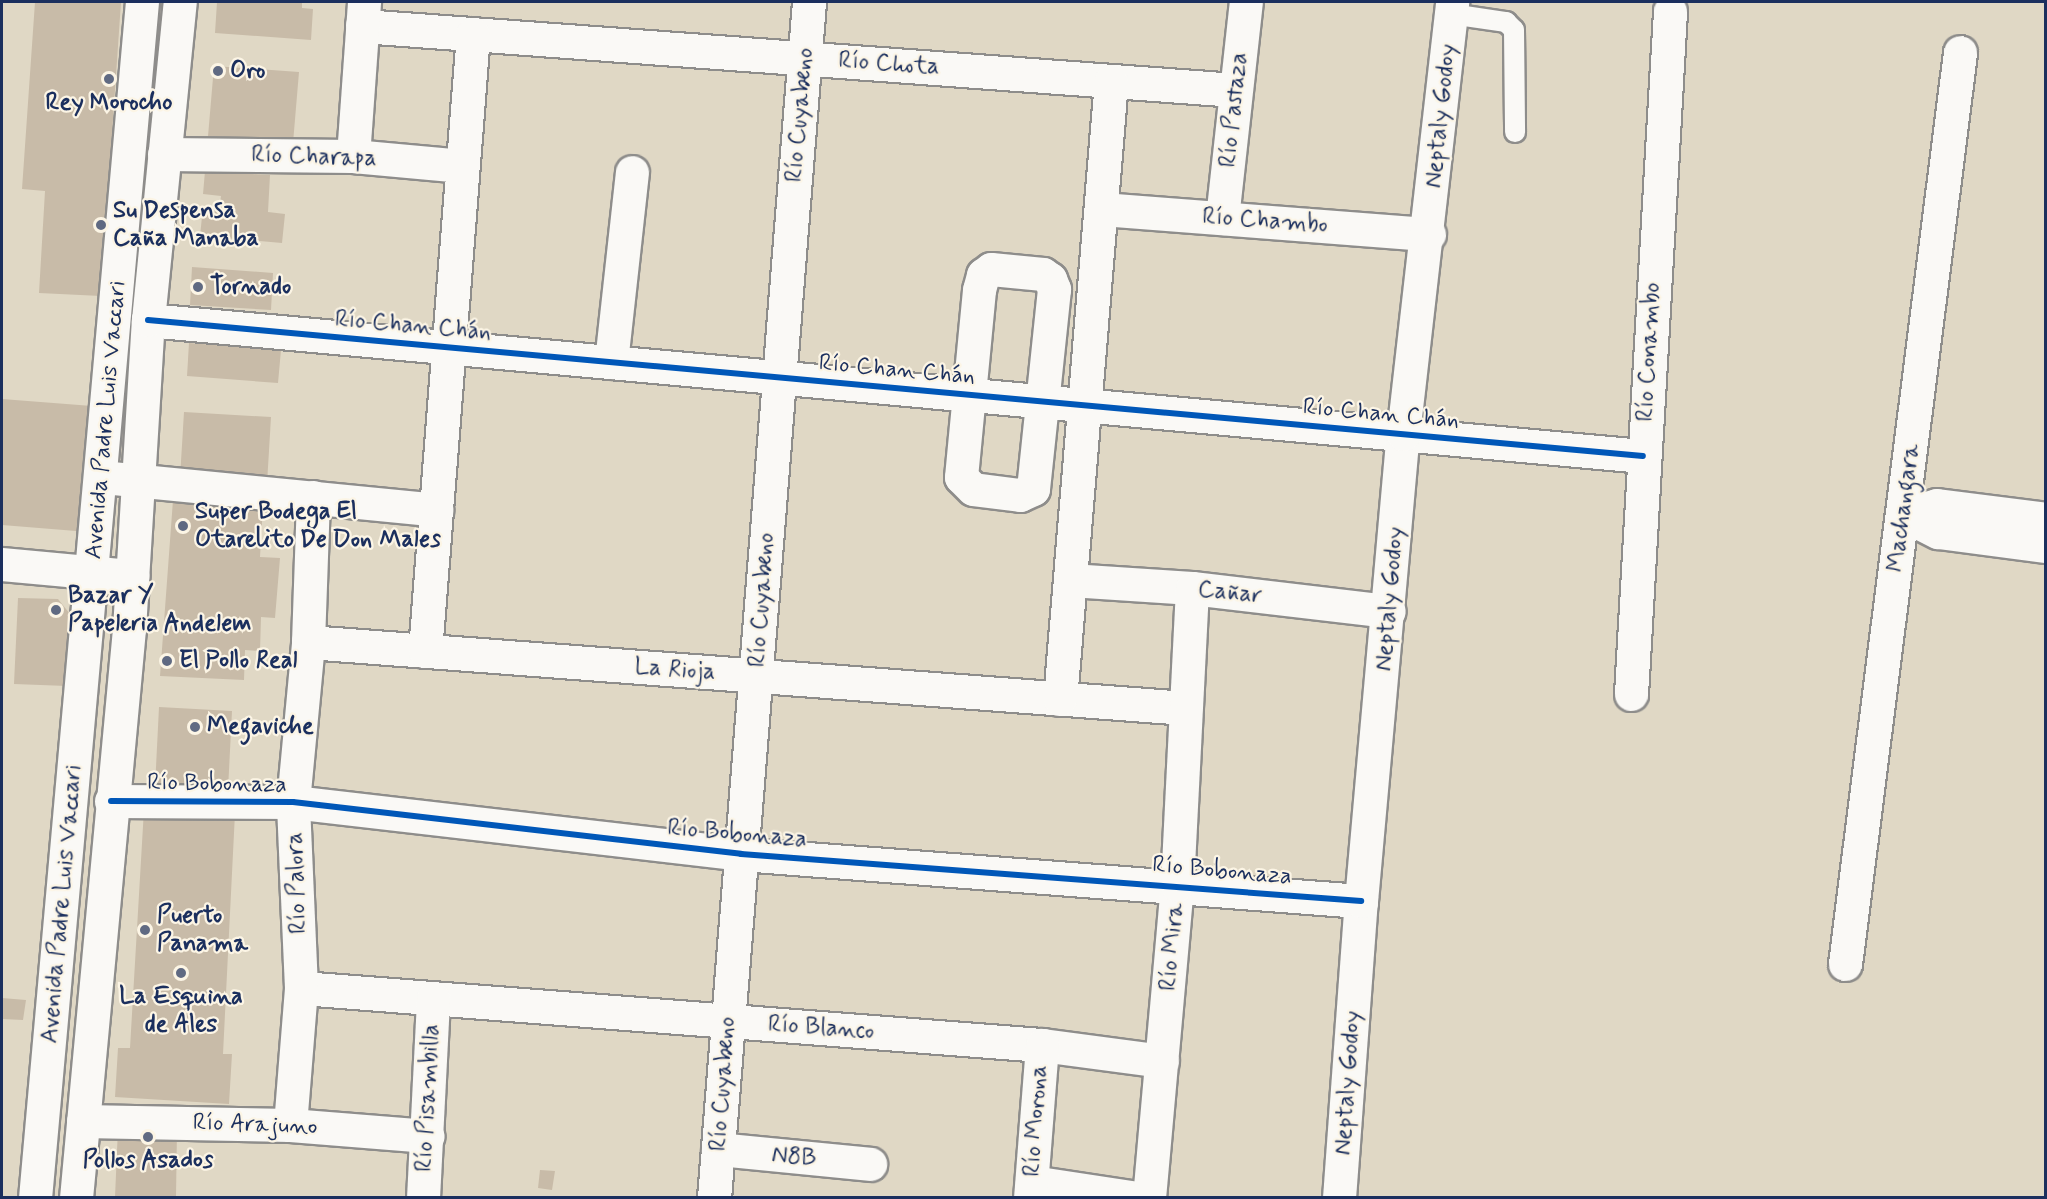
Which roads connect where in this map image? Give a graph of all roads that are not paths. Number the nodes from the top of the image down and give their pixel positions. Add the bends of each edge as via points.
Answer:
1 (142, 2) edge
2 (180, 2) edge
3 (809, 2) edge
4 (1246, 2) edge
5 (1452, 8) edge
6 (1670, 10) dead end
7 (363, 14) edge
8 (473, 34) junction
9 (1960, 52) dead end
10 (805, 58) junction
11 (1111, 81) junction
12 (1236, 90) junction
13 (1515, 132) dead end
14 (164, 154) junction
15 (353, 156) junction
16 (463, 166) junction
17 (632, 172) dead end
18 (1102, 209) junction
19 (1222, 218) junction
20 (1429, 234) junction
21 (148, 320) junction
22 (449, 347) junction
23 (611, 362) junction
24 (778, 377) junction
25 (968, 395) junction
26 (1042, 402) junction
27 (1086, 405) junction
28 (1403, 434) junction
29 (1643, 456) junction
30 (102, 477) junction
31 (137, 480) junction
32 (313, 497) junction
33 (436, 510) junction
34 (1904, 515) junction
35 (2046, 519) edge
36 (2046, 546) edge
37 (2, 564) edge
38 (93, 573) junction
39 (132, 576) junction
40 (1070, 580) junction
41 (1192, 588) junction
42 (1389, 611) junction
43 (308, 642) junction
44 (425, 651) junction
45 (756, 676) junction
46 (1631, 694) dead end
47 (1060, 699) junction
48 (1186, 708) junction
49 (111, 801) junction
50 (293, 802) junction
51 (741, 854) junction
52 (1177, 885) junction
53 (1361, 901) junction
54 (1845, 964) dead end
55 (301, 988) junction
56 (433, 998) junction
57 (728, 1021) junction
58 (1042, 1045) junction
59 (1162, 1061) junction
60 (83, 1120) junction
61 (290, 1125) junction
62 (428, 1136) junction
63 (718, 1149) junction
64 (870, 1164) dead end
65 (1031, 1190) edge
66 (35, 1197) edge
67 (76, 1197) edge
68 (423, 1197) edge
69 (714, 1197) edge
70 (1137, 1197) edge
71 (1149, 1197) edge
72 (1340, 1197) edge

1 - 30 street, Avenida Padre Luis Vaccari
2 - 14 street, Avenida Padre Luis Vaccari
3 - 10 street, Río Cuyabeno
4 - 12 street, Río Pastaza
5 - 13 lane via 1506,22 1514,30
5 - 20 street, Neptaly Godoy
6 - 29 street, Río Conambo
7 - 8 street, Río Chota
7 - 15 street
8 - 10 street, Río Chota
8 - 16 street
9 - 34 street, Machangara
10 - 11 street, Río Chota
10 - 24 street, Río Cuyabeno
11 - 12 street, Río Chota
11 - 18 street
12 - 19 street, Río Pastaza
14 - 15 street, Río Charapa
14 - 21 street, Avenida Padre Luis Vaccari
15 - 16 street, Río Charapa
16 - 22 street
17 - 23 street
18 - 19 street, Río Chambo
18 - 27 street
19 - 20 street, Río Chambo
20 - 28 street, Neptaly Godoy
21 - 22 street, Río Chan Chán
21 - 31 street, Avenida Padre Luis Vaccari
22 - 23 street, Río Chan Chán
22 - 33 street
23 - 24 street, Río Chan Chán
24 - 25 street, Río Chan Chán
24 - 45 street, Río Cuyabeno
25 - 26 street, Río Chan Chán
25 - 26 street via 961,477 974,489 1020,495 1033,489
25 - 26 street via 979,290 983,276 991,269 1043,274 1054,289
26 - 27 street, Río Chan Chán
27 - 28 street, Río Chan Chán
27 - 40 street
28 - 29 street, Río Chan Chán
28 - 42 street, Neptaly Godoy
29 - 46 street, Río Conambo
30 - 31 street
30 - 38 street, Avenida Padre Luis Vaccari
31 - 32 street
31 - 39 street, Avenida Padre Luis Vaccari
32 - 33 street
32 - 43 street, Río Palora
33 - 44 street
34 - 35 street via 1937,505
34 - 36 street via 1938,532
34 - 54 street, Machangara
37 - 38 street
38 - 39 street
38 - 66 street, Avenida Padre Luis Vaccari
39 - 49 street, Avenida Padre Luis Vaccari
40 - 41 street, Cañar
40 - 47 street
41 - 42 street, Cañar
41 - 48 street, Río Mira
42 - 53 street, Neptaly Godoy
43 - 44 street, La Rioja
43 - 50 street, Río Palora
44 - 45 street, La Rioja
45 - 47 street, La Rioja
45 - 51 street, Río Cuyabeno
47 - 48 street, La Rioja
48 - 52 street, Río Mira
49 - 50 street, Río Bobonaza
49 - 60 street, Avenida Padre Luis Vaccari
50 - 51 street, Río Bobonaza
50 - 55 street, Río Palora
51 - 52 street, Río Bobonaza
51 - 57 street, Río Cuyabeno
52 - 53 street, Río Bobonaza
52 - 59 street, Río Mira
53 - 72 street, Neptaly Godoy
55 - 56 street, Río Blanco
55 - 61 street, Río Palora
56 - 57 street, Río Blanco
56 - 62 street, Río Pisambilla
57 - 58 street, Río Blanco
57 - 63 street, Río Cuyabeno
58 - 59 street, Río Blanco
58 - 65 street, Río Morona
59 - 71 street, Río Mira
60 - 61 street, Río Arajuno
60 - 67 street, Avenida Padre Luis Vaccari
61 - 62 street, Río Arajuno
62 - 68 street, Río Pisambilla
63 - 64 street, N8B
63 - 69 street, Río Cuyabeno
65 - 70 street

